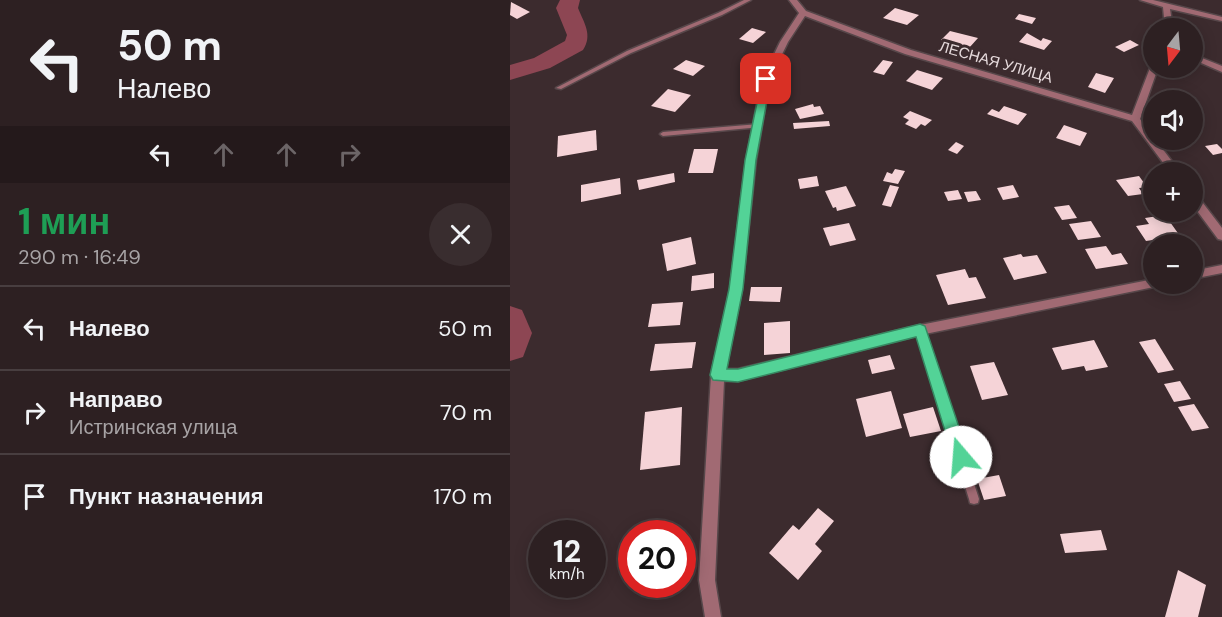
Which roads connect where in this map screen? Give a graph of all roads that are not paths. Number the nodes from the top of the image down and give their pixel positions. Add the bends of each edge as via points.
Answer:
1 (748, 0) edge
2 (793, 0) edge
3 (1144, 0) edge
4 (1166, 5) junction
5 (802, 13) junction
6 (1168, 18) edge
7 (1222, 19) edge
8 (1203, 61) edge
9 (1222, 69) edge
10 (1150, 78) edge
11 (559, 88) dead end
12 (1135, 118) junction
13 (759, 126) junction
14 (663, 134) dead end
15 (1168, 162) edge
16 (1203, 211) edge
17 (1222, 236) edge
18 (1222, 269) edge
19 (1203, 273) edge
20 (1143, 285) edge
21 (920, 330) junction
22 (718, 375) junction
23 (974, 500) dead end
24 (713, 617) edge

1 - 11 lane via 716,18 616,57
2 - 5 street
3 - 4 street
4 - 6 street
4 - 7 street
5 - 12 street, ЛЕСНАЯ УЛИЦА via 908,52
5 - 13 street via 766,79
8 - 9 street
10 - 12 street
12 - 15 street
13 - 14 lane
13 - 22 street via 751,160 736,289
16 - 17 street
18 - 19 street
20 - 21 street
21 - 22 street via 738,375
21 - 23 lane
22 - 24 street via 707,580

